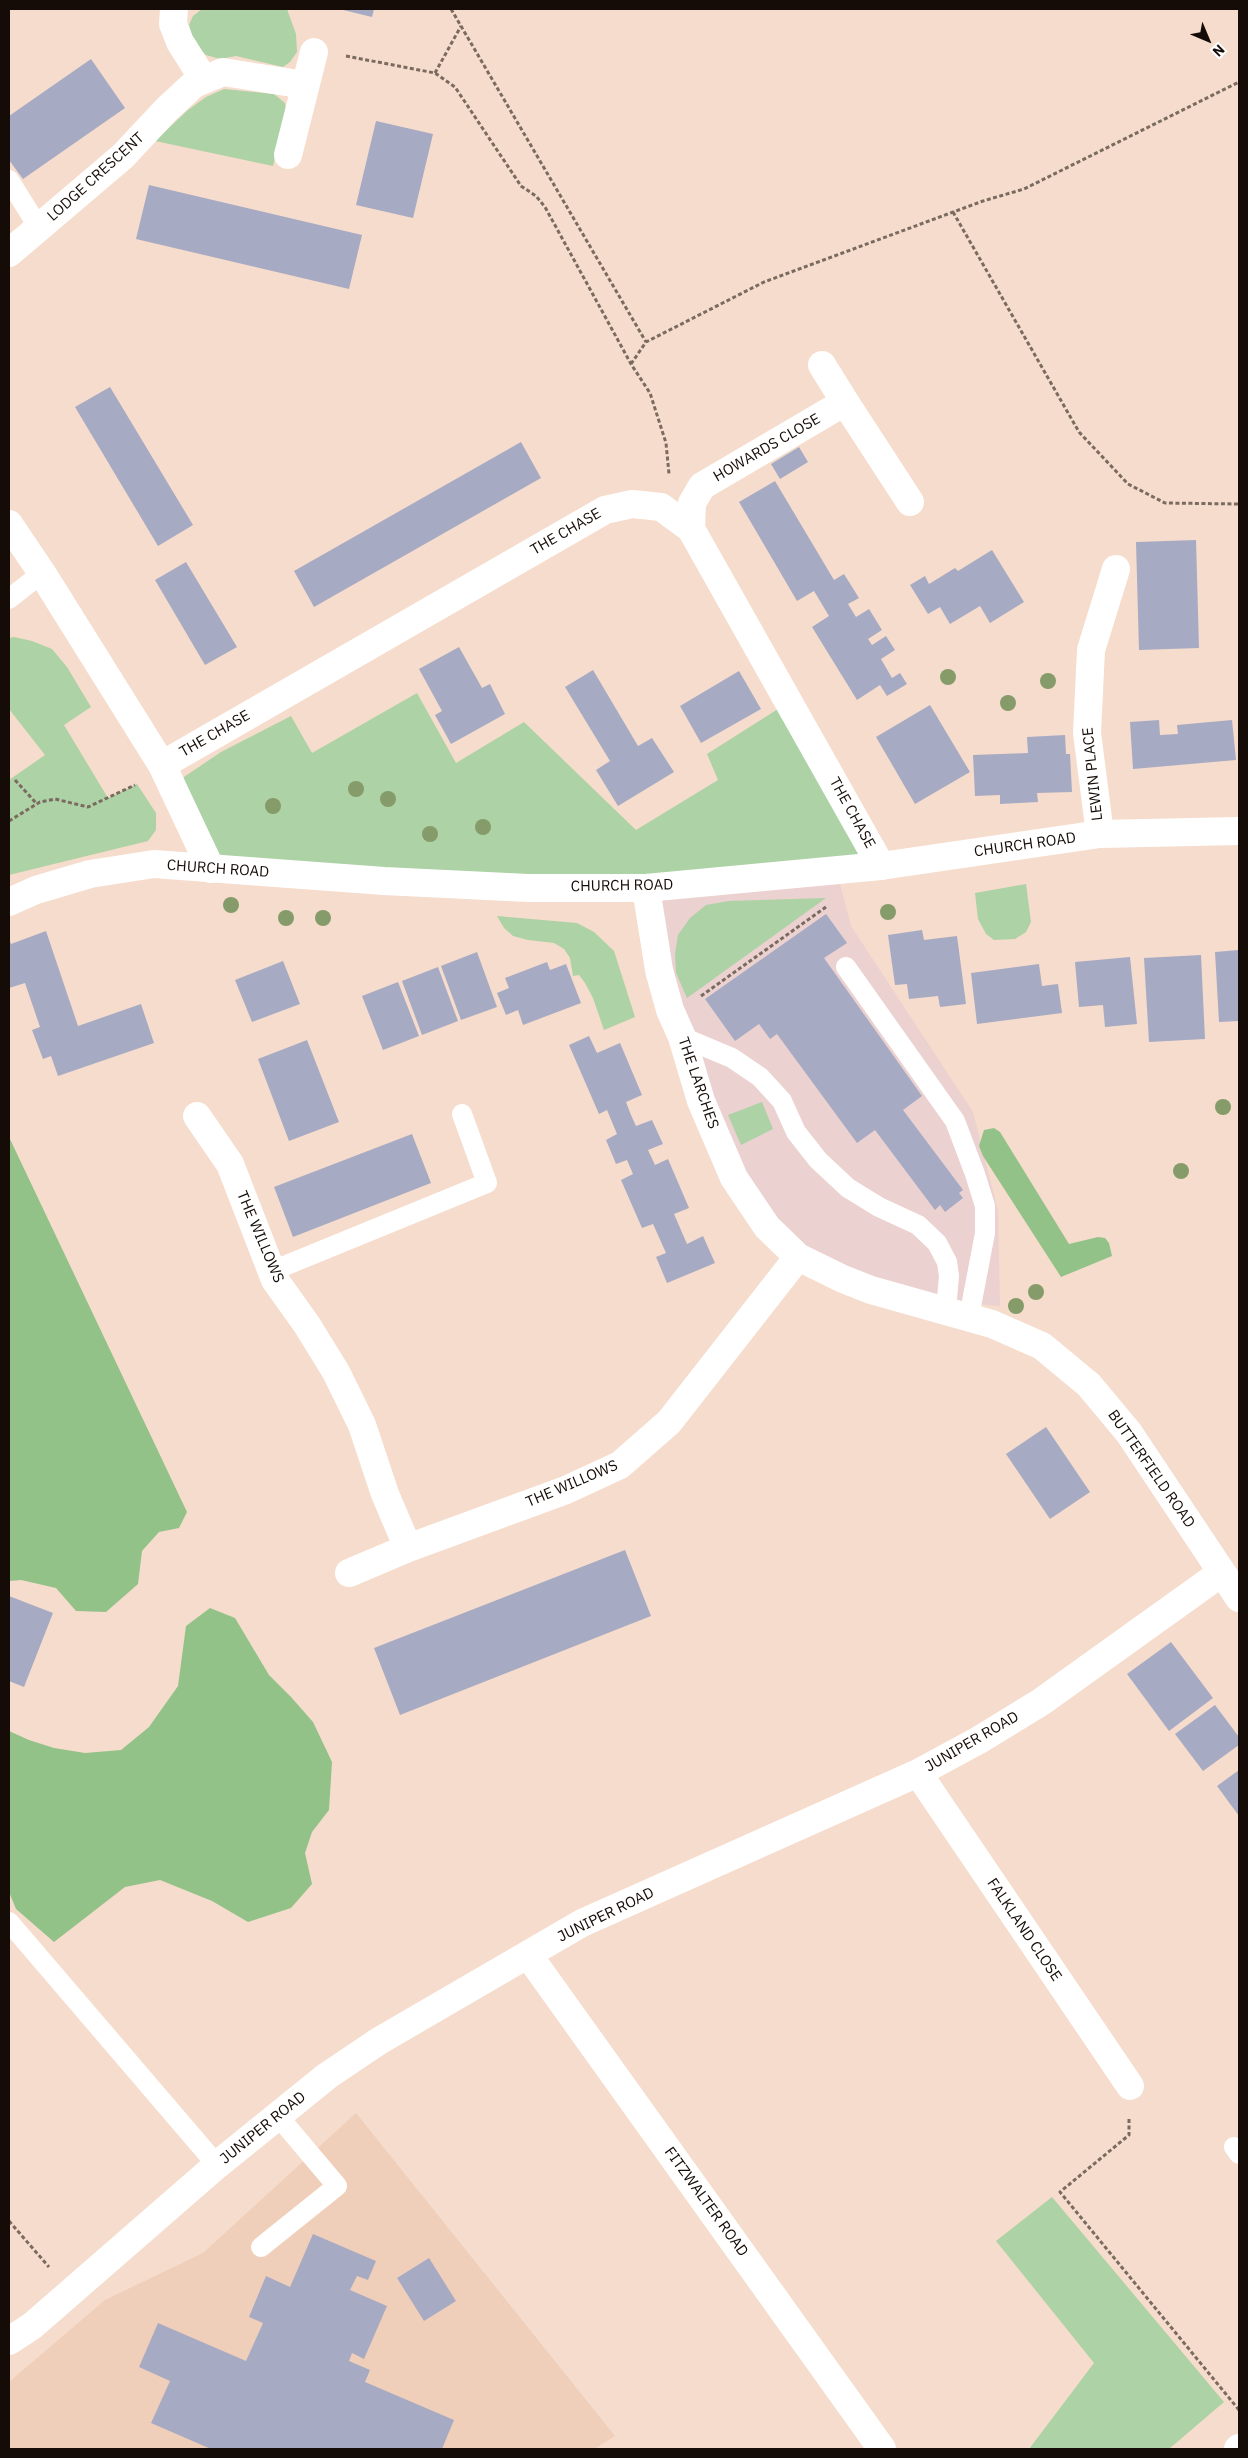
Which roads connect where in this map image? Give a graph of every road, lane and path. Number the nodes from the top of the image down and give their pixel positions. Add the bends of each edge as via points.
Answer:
1 (174, 9) edge
2 (451, 9) edge
3 (461, 26) junction
4 (314, 52) joint
5 (435, 73) junction
6 (204, 80) junction
7 (1239, 82) edge
8 (305, 85) junction
9 (288, 155) dead end
10 (9, 180) edge
11 (953, 212) junction
12 (38, 228) junction
13 (9, 253) edge
14 (646, 342) junction
15 (632, 364) junction
16 (822, 365) dead end
17 (845, 402) junction
18 (910, 502) dead end
19 (1239, 504) edge
20 (661, 507) junction
21 (9, 524) edge
22 (691, 529) junction
23 (1116, 569) dead end
24 (42, 573) junction
25 (9, 599) edge
26 (163, 767) junction
27 (15, 780) dead end
28 (37, 804) junction
29 (9, 821) edge
30 (1239, 831) edge
31 (1100, 834) junction
32 (882, 866) junction
33 (211, 869) junction
34 (846, 870) junction
35 (646, 888) junction
36 (9, 902) edge
37 (846, 967) dead end
38 (678, 1027) junction
39 (462, 1114) dead end
40 (197, 1116) dead end
41 (798, 1257) junction
42 (272, 1271) junction
43 (957, 1314) junction
44 (408, 1548) junction
45 (1222, 1573) junction
46 (348, 1574) dead end
47 (1239, 1598) edge
48 (918, 1773) junction
49 (9, 1922) edge
50 (528, 1956) junction
51 (1130, 2086) joint
52 (278, 2116) junction
53 (218, 2165) junction
54 (9, 2221) edge
55 (261, 2247) dead end
56 (71, 2292) junction
57 (9, 2341) edge
58 (1239, 2410) edge
59 (882, 2449) edge

1 - 6 street via 173,24 180,42
2 - 3 path
3 - 5 path
3 - 14 path
4 - 5 path
4 - 8 street
5 - 15 path via 455,87 521,186 545,207
6 - 8 street, LODGE CRESCENT via 223,72
6 - 12 street, LODGE CRESCENT via 194,84 124,156
7 - 11 path via 1024,189
8 - 9 street
10 - 12 lane
11 - 14 path via 764,282
11 - 19 path via 1079,432 1128,484 1165,503
12 - 13 street, LODGE CRESCENT
14 - 15 path
15 - 20 path via 650,392 666,443 670,484
16 - 17 street
17 - 18 street
17 - 22 street, HOWARDS CLOSE via 702,486 692,504
20 - 22 street, THE CHASE
20 - 26 street, THE CHASE via 632,504 605,510
21 - 24 street, THE CHASE
22 - 32 street, THE CHASE
23 - 31 street, LEWIN PLACE via 1091,650 1086,733
24 - 25 lane
24 - 26 street, THE CHASE
26 - 28 path via 88,807 55,799
26 - 33 street, THE CHASE
27 - 28 path
28 - 29 path
30 - 31 street, CHURCH ROAD
31 - 32 street, CHURCH ROAD
32 - 34 street, CHURCH ROAD
33 - 35 street, CHURCH ROAD via 480,886
33 - 36 street, CHURCH ROAD via 154,864 90,874 36,890
34 - 35 street, CHURCH ROAD
34 - 38 path via 834,901
35 - 38 street, THE LARCHES via 659,970
37 - 43 lane via 955,1121 975,1174 985,1206 985,1232
38 - 41 street, THE LARCHES via 701,1101 734,1178 767,1227
38 - 43 lane via 760,1077 782,1101 796,1132 818,1160 848,1188 918,1225 937,1243 948,1262
39 - 42 lane via 486,1183
40 - 42 street, THE WILLOWS via 230,1164
41 - 43 street, BUTTERFIELD ROAD via 871,1290
41 - 44 street, THE WILLOWS via 669,1422 620,1465 566,1490
42 - 44 street, THE WILLOWS via 336,1372 362,1425 385,1494
43 - 45 street, BUTTERFIELD ROAD via 992,1324 1042,1346 1089,1385 1129,1433
44 - 46 street, THE WILLOWS
45 - 47 street, BUTTERFIELD ROAD
45 - 48 street, JUNIPER ROAD via 1041,1702
48 - 50 street, JUNIPER ROAD via 582,1923
48 - 51 street, FALKLAND CLOSE
49 - 53 lane
50 - 52 street, JUNIPER ROAD via 380,2041 327,2076
50 - 59 street, FITZWALTER ROAD
51 - 58 path via 1129,2135 1060,2192
52 - 53 street, JUNIPER ROAD
52 - 55 lane via 337,2186
53 - 56 street, JUNIPER ROAD
54 - 56 path
56 - 57 street, JUNIPER ROAD

